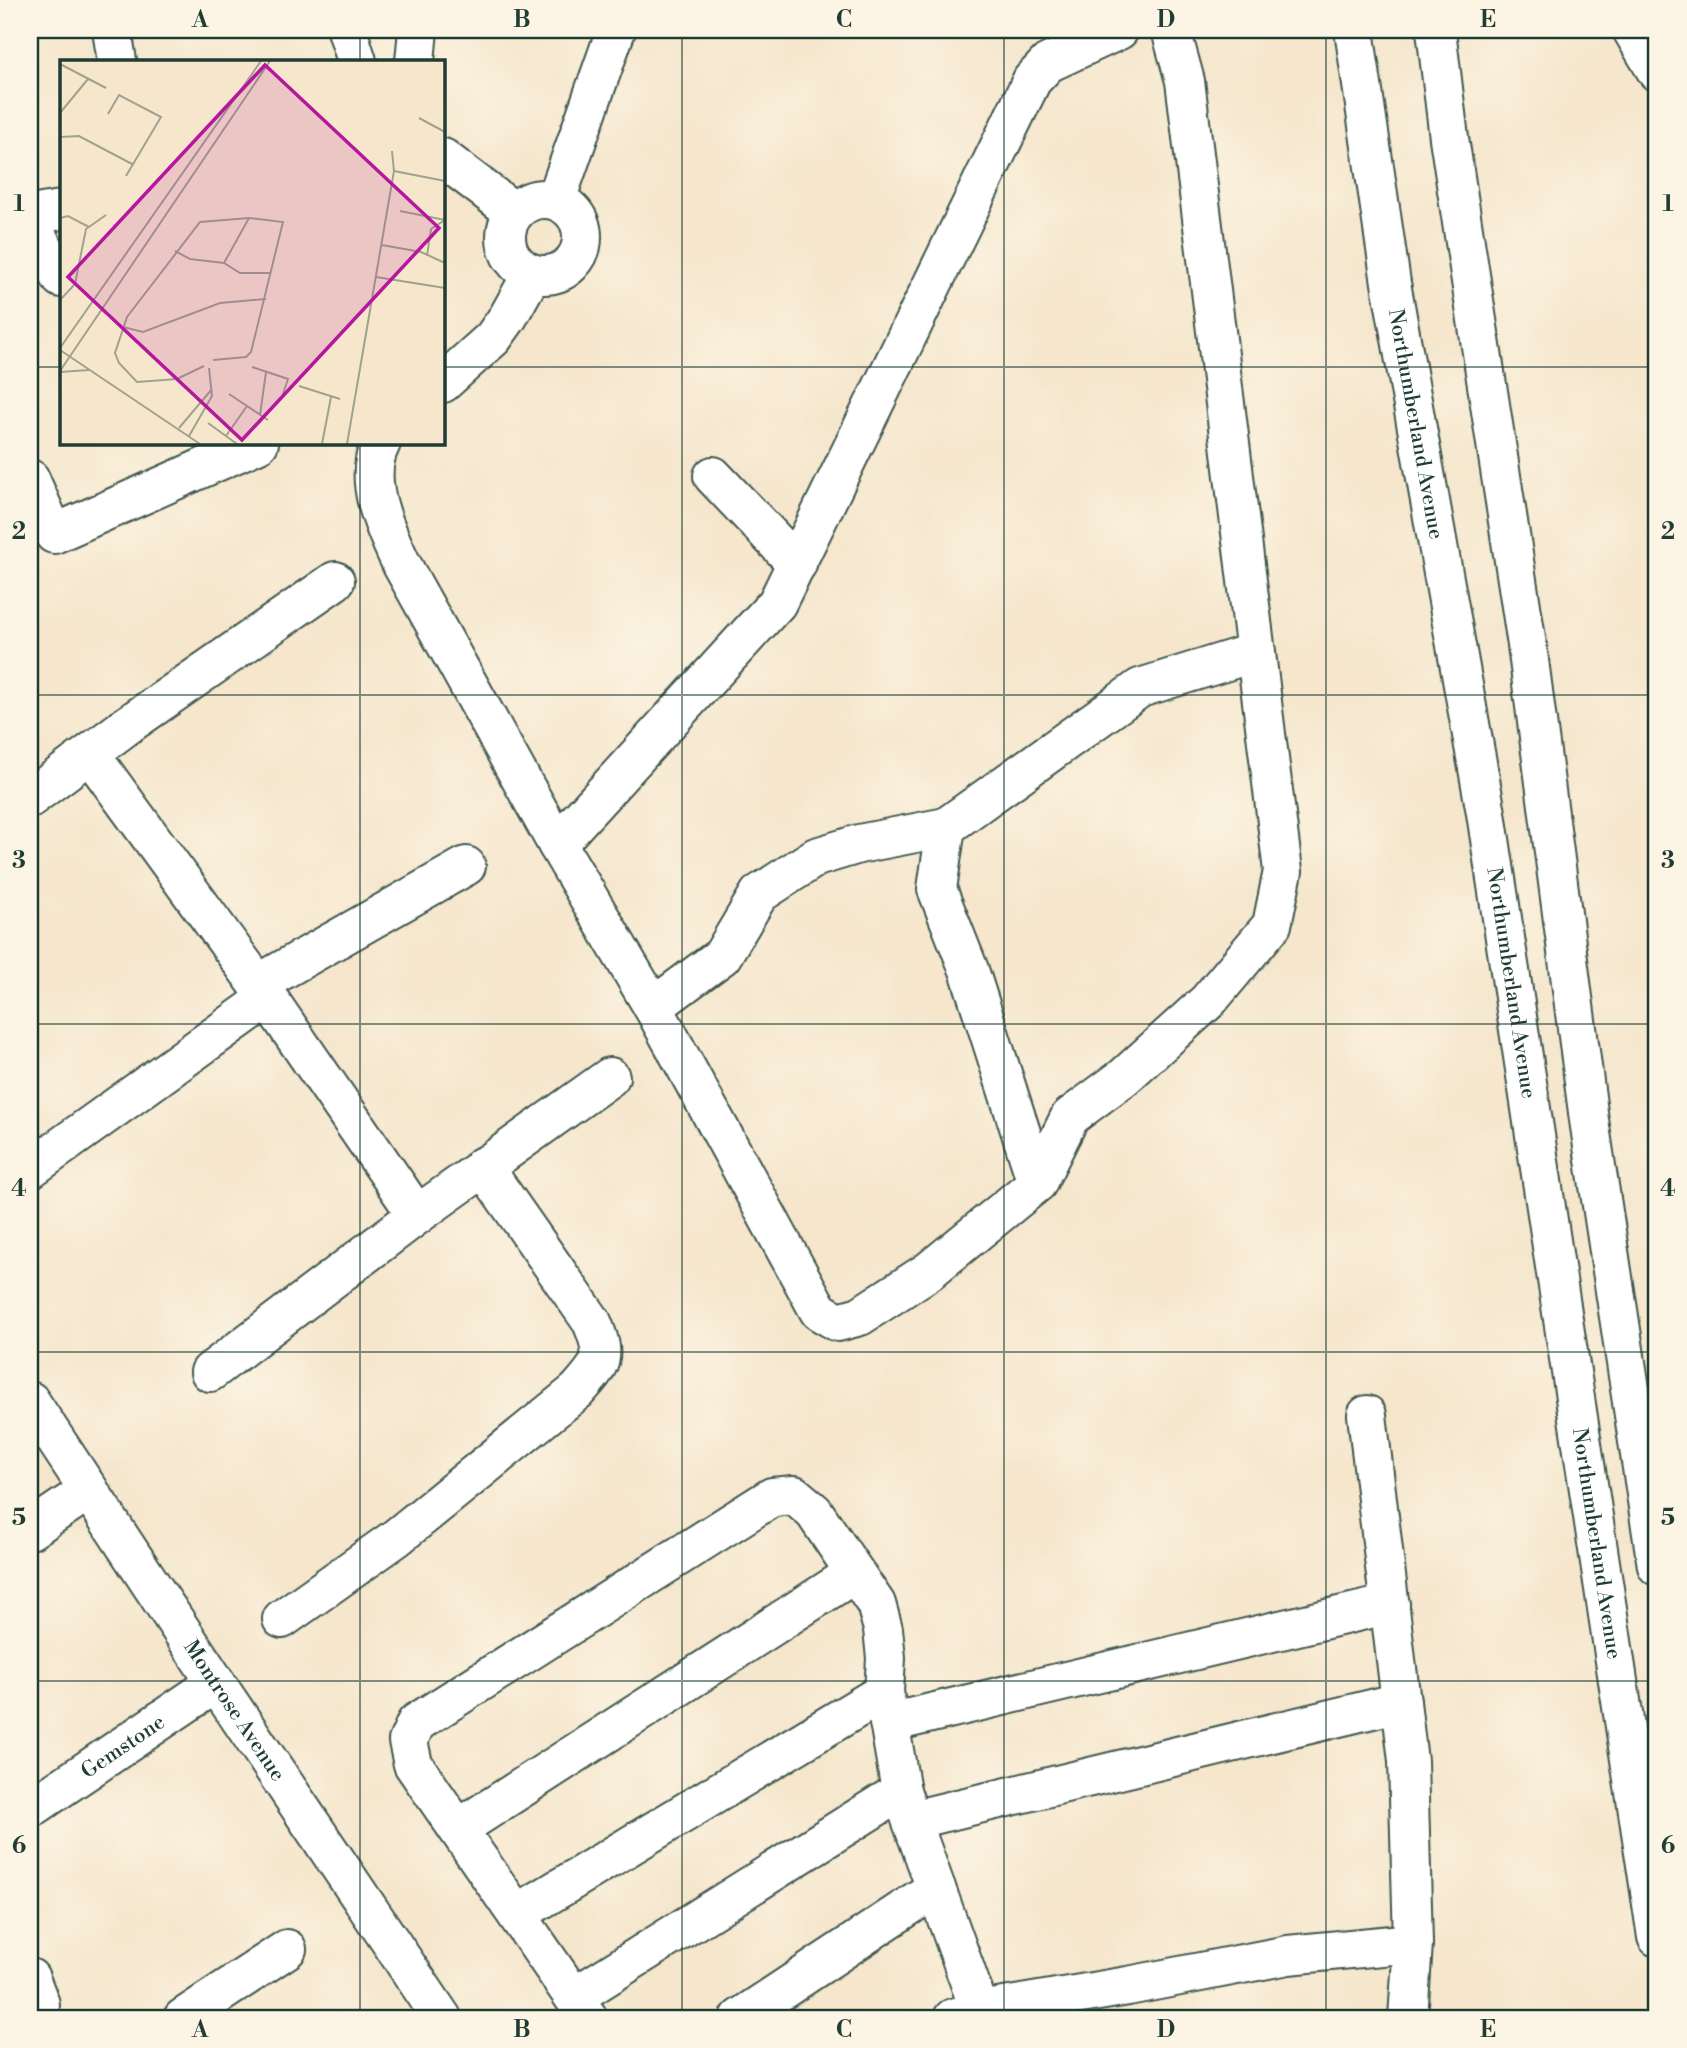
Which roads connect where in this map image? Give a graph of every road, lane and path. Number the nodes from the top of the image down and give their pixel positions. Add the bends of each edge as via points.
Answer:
1 (112, 30) edge
2 (347, 30) edge
3 (418, 30) edge
4 (616, 30) edge
5 (1119, 30) edge
6 (1171, 30) edge
7 (1354, 30) edge
8 (1436, 30) edge
9 (1632, 30) edge
10 (117, 60) edge
11 (357, 60) edge
12 (415, 60) edge
13 (1657, 72) edge
14 (444, 160) edge
15 (556, 200) junction
16 (60, 210) edge
17 (514, 212) junction
18 (30, 215) edge
19 (30, 224) edge
20 (532, 274) junction
21 (60, 276) edge
22 (444, 382) edge
23 (254, 444) edge
24 (381, 444) edge
25 (191, 456) edge
26 (713, 476) dead end
27 (30, 479) edge
28 (797, 564) junction
29 (335, 581) dead end
30 (1256, 652) junction
31 (90, 754) junction
32 (30, 798) edge
33 (946, 827) junction
34 (557, 844) junction
35 (466, 866) dead end
36 (263, 991) junction
37 (653, 1006) junction
38 (610, 1077) dead end
39 (483, 1167) junction
40 (30, 1169) edge
41 (1037, 1183) junction
42 (417, 1215) junction
43 (210, 1372) dead end
44 (30, 1401) edge
45 (1367, 1415) dead end
46 (89, 1490) junction
47 (30, 1530) edge
48 (1657, 1566) edge
49 (855, 1573) junction
50 (1390, 1604) junction
51 (282, 1619) dead end
52 (216, 1683) junction
53 (1401, 1702) junction
54 (887, 1708) junction
55 (907, 1805) junction
56 (30, 1809) edge
57 (458, 1829) junction
58 (936, 1888) junction
59 (517, 1913) junction
60 (1657, 1937) edge
61 (1413, 1943) junction
62 (287, 1949) dead end
63 (30, 1978) edge
64 (581, 2008) edge
65 (966, 2015) edge
66 (39, 2018) edge
67 (183, 2018) edge
68 (442, 2018) edge
69 (740, 2018) edge
70 (1408, 2018) edge

1 - 10 street
2 - 11 street
3 - 12 street
4 - 15 street
5 - 28 street via 1048,63 1032,80
6 - 30 street via 1185,81
7 - 60 street, Northumberland Avenue via 1391,283 1486,813
8 - 48 street via 1527,645 1589,1120
9 - 13 street
14 - 17 street
15 - 17 street via 526,202
15 - 20 street via 579,219 581,249 562,272
16 - 18 street
17 - 20 street via 505,240 509,254
19 - 21 street
20 - 22 street via 492,338
23 - 25 street
24 - 34 street via 373,469 392,543
25 - 27 street via 54,534
26 - 28 street
28 - 34 street via 778,604
29 - 31 street
30 - 33 street via 1140,688
30 - 41 street via 1283,872 1272,925 1208,1001 1124,1077 1070,1116
31 - 32 street
31 - 36 street
33 - 37 street via 816,857 760,894 722,956
33 - 41 street via 937,889 969,970
34 - 37 street
35 - 36 street
36 - 40 street
36 - 42 street
37 - 41 street via 819,1311 838,1322 860,1316 929,1271
38 - 39 street
39 - 42 street
39 - 51 street via 592,1322 602,1346 598,1367 577,1391 396,1538
42 - 43 street
44 - 46 street, Montrose Avenue
45 - 50 street
46 - 47 street
46 - 52 street, Montrose Avenue
49 - 54 street via 876,1604 883,1629
49 - 57 street
49 - 57 street via 814,1512 794,1495 772,1497 416,1723 408,1741 413,1764
50 - 53 street
50 - 54 street
52 - 56 street, Gemstone
52 - 68 street, Montrose Avenue
53 - 55 street
53 - 61 street via 1408,1762
54 - 55 street
54 - 59 street
55 - 58 street
55 - 64 street
57 - 59 street
58 - 65 street
58 - 69 street
59 - 64 street
61 - 65 street via 1288,1955
61 - 70 street
62 - 67 street
63 - 66 street via 40,2004

